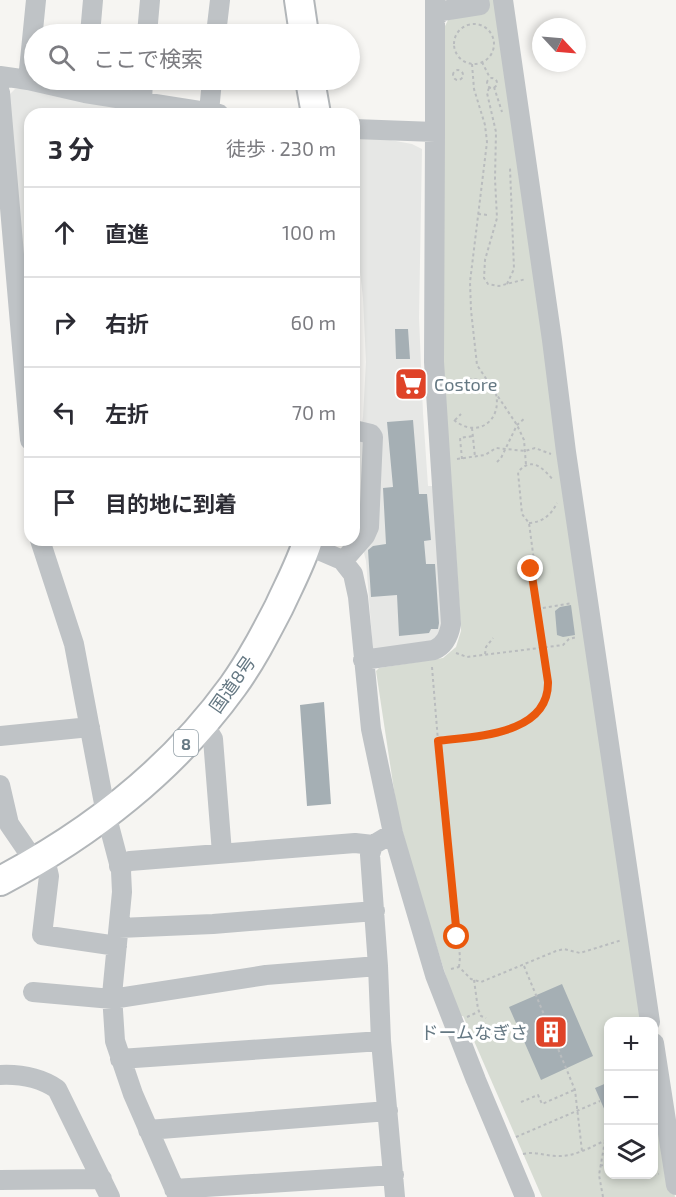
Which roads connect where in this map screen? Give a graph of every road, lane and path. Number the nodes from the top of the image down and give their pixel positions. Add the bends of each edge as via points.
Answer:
1 (36, 0) edge
2 (93, 0) edge
3 (150, 0) edge
4 (220, 0) edge
5 (299, 0) edge
6 (479, 0) edge
7 (503, 0) edge
8 (435, 9) edge
9 (34, 24) edge
10 (91, 24) edge
11 (148, 24) edge
12 (217, 24) edge
13 (303, 24) edge
14 (465, 62) junction
15 (482, 62) junction
16 (472, 64) junction
17 (460, 70) dead end
18 (0, 76) edge
19 (490, 78) junction
20 (24, 79) edge
21 (494, 87) junction
22 (489, 88) junction
23 (100, 90) edge
24 (143, 90) edge
25 (213, 90) edge
26 (312, 90) edge
27 (0, 92) edge
28 (142, 101) junction
29 (184, 108) edge
30 (214, 108) edge
31 (315, 108) edge
32 (502, 114) dead end
33 (360, 129) edge
34 (435, 132) junction
35 (510, 159) dead end
36 (478, 214) junction
37 (488, 215) dead end
38 (5, 224) edge
39 (7, 262) edge
40 (542, 276) junction
41 (507, 284) junction
42 (492, 386) junction
43 (495, 391) junction
44 (24, 394) edge
45 (449, 394) dead end
46 (461, 414) dead end
47 (450, 415) dead end
48 (525, 418) dead end
49 (456, 419) dead end
50 (517, 425) junction
51 (472, 428) junction
52 (360, 431) edge
53 (473, 436) junction
54 (504, 448) junction
55 (525, 451) junction
56 (548, 454) dead end
57 (475, 457) junction
58 (450, 459) dead end
59 (462, 459) junction
60 (497, 462) dead end
61 (526, 465) junction
62 (554, 480) dead end
63 (558, 499) dead end
64 (529, 523) junction
65 (531, 539) junction
66 (525, 540) dead end
67 (360, 542) edge
68 (42, 546) edge
69 (306, 546) edge
70 (313, 546) edge
71 (356, 546) edge
72 (343, 561) junction
73 (537, 609) junction
74 (592, 619) junction
75 (493, 638) dead end
76 (543, 648) junction
77 (451, 650) dead end
78 (485, 655) junction
79 (431, 659) dead end
80 (363, 660) junction
81 (204, 724) junction
82 (90, 727) junction
83 (0, 736) edge
84 (438, 741) junction
85 (0, 785) edge
86 (106, 814) junction
87 (4, 825) edge
88 (393, 833) junction
89 (373, 845) junction
90 (222, 853) junction
91 (39, 859) junction
92 (119, 866) junction
93 (0, 881) edge
94 (375, 911) junction
95 (636, 935) junction
96 (118, 937) junction
97 (524, 965) junction
98 (378, 966) junction
99 (459, 967) junction
100 (446, 971) dead end
101 (474, 980) junction
102 (33, 992) dead end
103 (112, 999) junction
104 (478, 1012) junction
105 (649, 1017) edge
106 (464, 1018) dead end
107 (486, 1018) dead end
108 (381, 1041) junction
109 (120, 1059) junction
110 (658, 1068) edge
111 (0, 1075) edge
112 (575, 1090) junction
113 (600, 1101) dead end
114 (521, 1102) dead end
115 (388, 1111) junction
116 (577, 1112) junction
117 (148, 1130) junction
118 (513, 1137) dead end
119 (604, 1141) edge
120 (582, 1151) junction
121 (604, 1151) edge
122 (520, 1156) dead end
123 (600, 1165) junction
124 (604, 1165) edge
125 (393, 1175) junction
126 (658, 1178) edge
127 (675, 1178) edge
128 (102, 1179) junction
129 (0, 1180) edge
130 (176, 1193) edge
131 (111, 1197) edge
132 (395, 1197) edge
133 (525, 1197) edge
134 (603, 1197) edge

1 - 9 street
2 - 10 street
3 - 11 street
4 - 12 street
5 - 13 highway
6 - 8 street via 480,5
7 - 40 street
8 - 34 street
14 - 15 path via 456,52 455,39 464,28 477,25 488,30 494,41 492,53
14 - 16 path
14 - 17 path
15 - 16 path
15 - 19 path
16 - 36 path via 487,142
18 - 20 street
19 - 21 path via 496,81
19 - 22 path via 486,83
21 - 22 path
21 - 32 path
22 - 41 path via 496,132 497,218 484,278 488,284
23 - 28 street
24 - 28 street
25 - 30 street
26 - 31 highway
27 - 38 street
28 - 29 street
33 - 34 street
34 - 80 street via 434,362 451,624 440,648
35 - 41 path via 513,269
36 - 37 path
36 - 42 path via 470,282 471,310 478,369
38 - 39 street
39 - 44 street
40 - 41 path
40 - 74 street
42 - 43 path
42 - 45 path via 471,378 458,383
43 - 50 path
43 - 51 path via 497,405 493,418
46 - 49 path
47 - 51 path via 460,425
48 - 50 path
50 - 54 path
50 - 55 path
51 - 53 path
52 - 67 street via 373,437 370,520
53 - 57 path
53 - 59 path via 460,438
54 - 55 path
54 - 57 path
54 - 60 path
55 - 56 path via 535,448
55 - 61 path
57 - 59 path
58 - 59 path
61 - 62 path via 540,467
61 - 64 path via 518,472 518,478 522,514
63 - 64 path via 546,518
64 - 65 path
65 - 66 path
65 - 73 path
68 - 82 street via 74,644
69 - 81 highway, 国道8号 / 8 via 262,639
70 - 72 street
71 - 72 street
72 - 80 street via 356,584
73 - 74 path via 572,603
73 - 76 path
74 - 76 path via 579,636 563,645
74 - 95 street
75 - 78 path
76 - 78 path
76 - 84 path via 548,690 535,716 503,731
77 - 78 path via 464,657
79 - 84 path
80 - 88 street via 374,748
81 - 86 highway, 国道8号 / 8 via 170,760
81 - 90 street via 213,739
82 - 83 street
82 - 86 street
84 - 99 path
85 - 87 street
86 - 91 highway, 国道8号 / 8
86 - 92 street
87 - 91 street
88 - 89 street
88 - 133 street via 438,986
89 - 90 street
89 - 94 street via 370,855
90 - 92 street via 130,861
91 - 93 highway, 国道8号 / 8
91 - 96 street via 49,876 42,936
92 - 96 street via 122,892
94 - 96 street via 213,924
94 - 98 street
95 - 97 path via 592,951 564,949
95 - 105 street
96 - 103 street
97 - 101 path via 481,982
97 - 112 path
98 - 103 street via 266,975
98 - 108 street
99 - 100 path
99 - 101 path
101 - 104 path
102 - 103 street
103 - 109 street
104 - 106 path
104 - 107 path
108 - 109 street
108 - 115 street
109 - 117 street
110 - 127 street
111 - 128 street via 30,1076 57,1089
112 - 114 path via 542,1104 538,1095
112 - 116 path
113 - 116 path
115 - 117 street
115 - 125 street
116 - 118 path
116 - 120 path
117 - 130 street
119 - 120 path
120 - 122 path via 563,1156 531,1152
121 - 123 path
123 - 124 path
123 - 134 path
125 - 130 street
125 - 132 street
126 - 127 path
128 - 129 street
128 - 131 street

